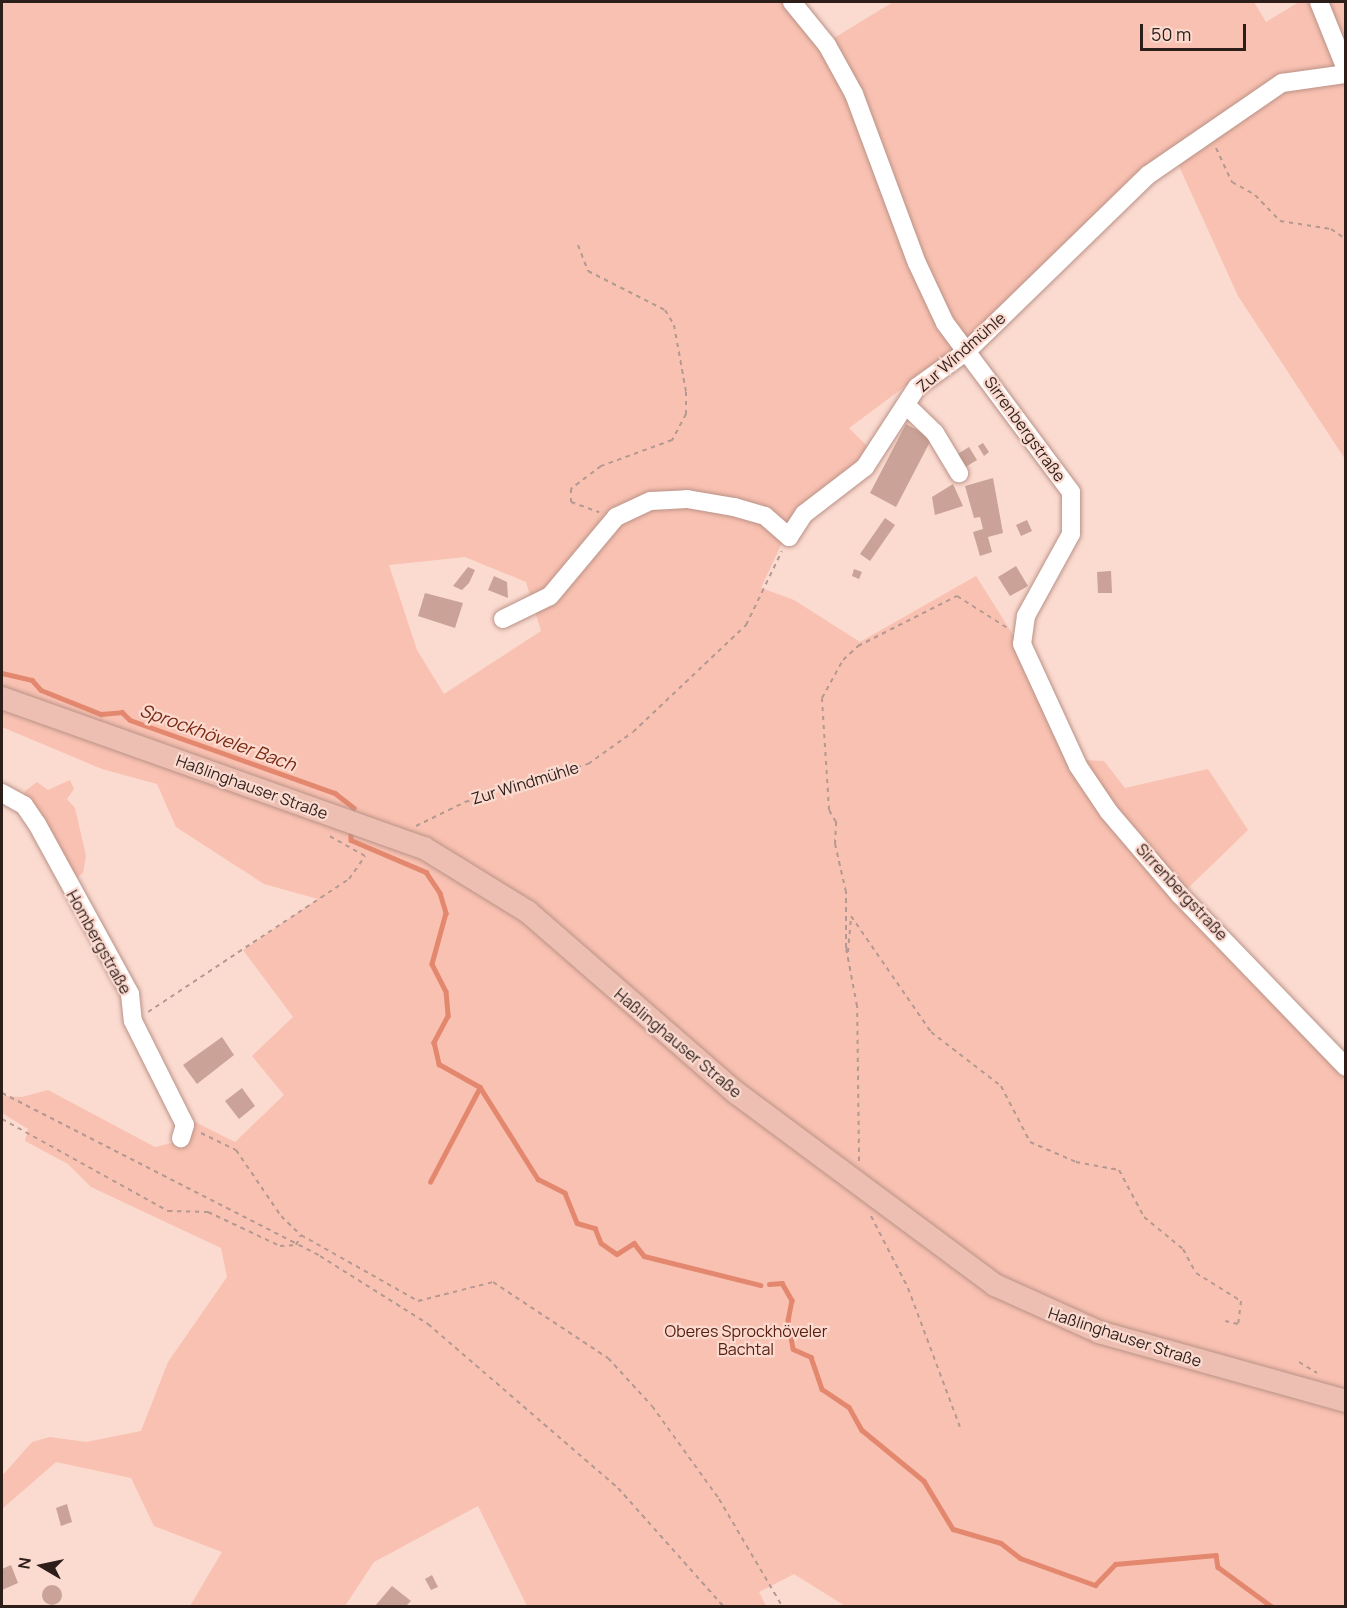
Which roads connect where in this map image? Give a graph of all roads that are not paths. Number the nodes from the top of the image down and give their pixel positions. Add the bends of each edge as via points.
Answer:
1 (792, 2) edge
2 (1319, 2) edge
3 (1346, 71) edge
4 (967, 351) junction
5 (906, 405) junction
6 (959, 472) dead end
7 (503, 619) dead end
8 (2, 698) edge
9 (2, 793) edge
10 (1346, 1066) edge
11 (183, 1132) road end
12 (1346, 1401) edge

1 - 4 street, Sirrenbergstraße via 827,45 854,94 925,282
2 - 3 street
3 - 4 street, Zur Windmühle via 1282,84 1208,130 1148,175
4 - 5 street, Zur Windmühle via 918,387
4 - 10 street, Sirrenbergstraße via 1071,492 1071,534 1026,616 1023,644 1078,766 1109,812
5 - 6 street via 935,433
5 - 7 street, Zur Windmühle via 865,467 804,514 789,537 765,516 687,499 651,501 616,517 550,596
8 - 12 main road, Haßlinghauser Straße via 393,835 476,876 528,912 726,1084 864,1191 1027,1304 1099,1332
9 - 11 street, Hombergstraße via 24,805 37,824 130,994 133,1022

